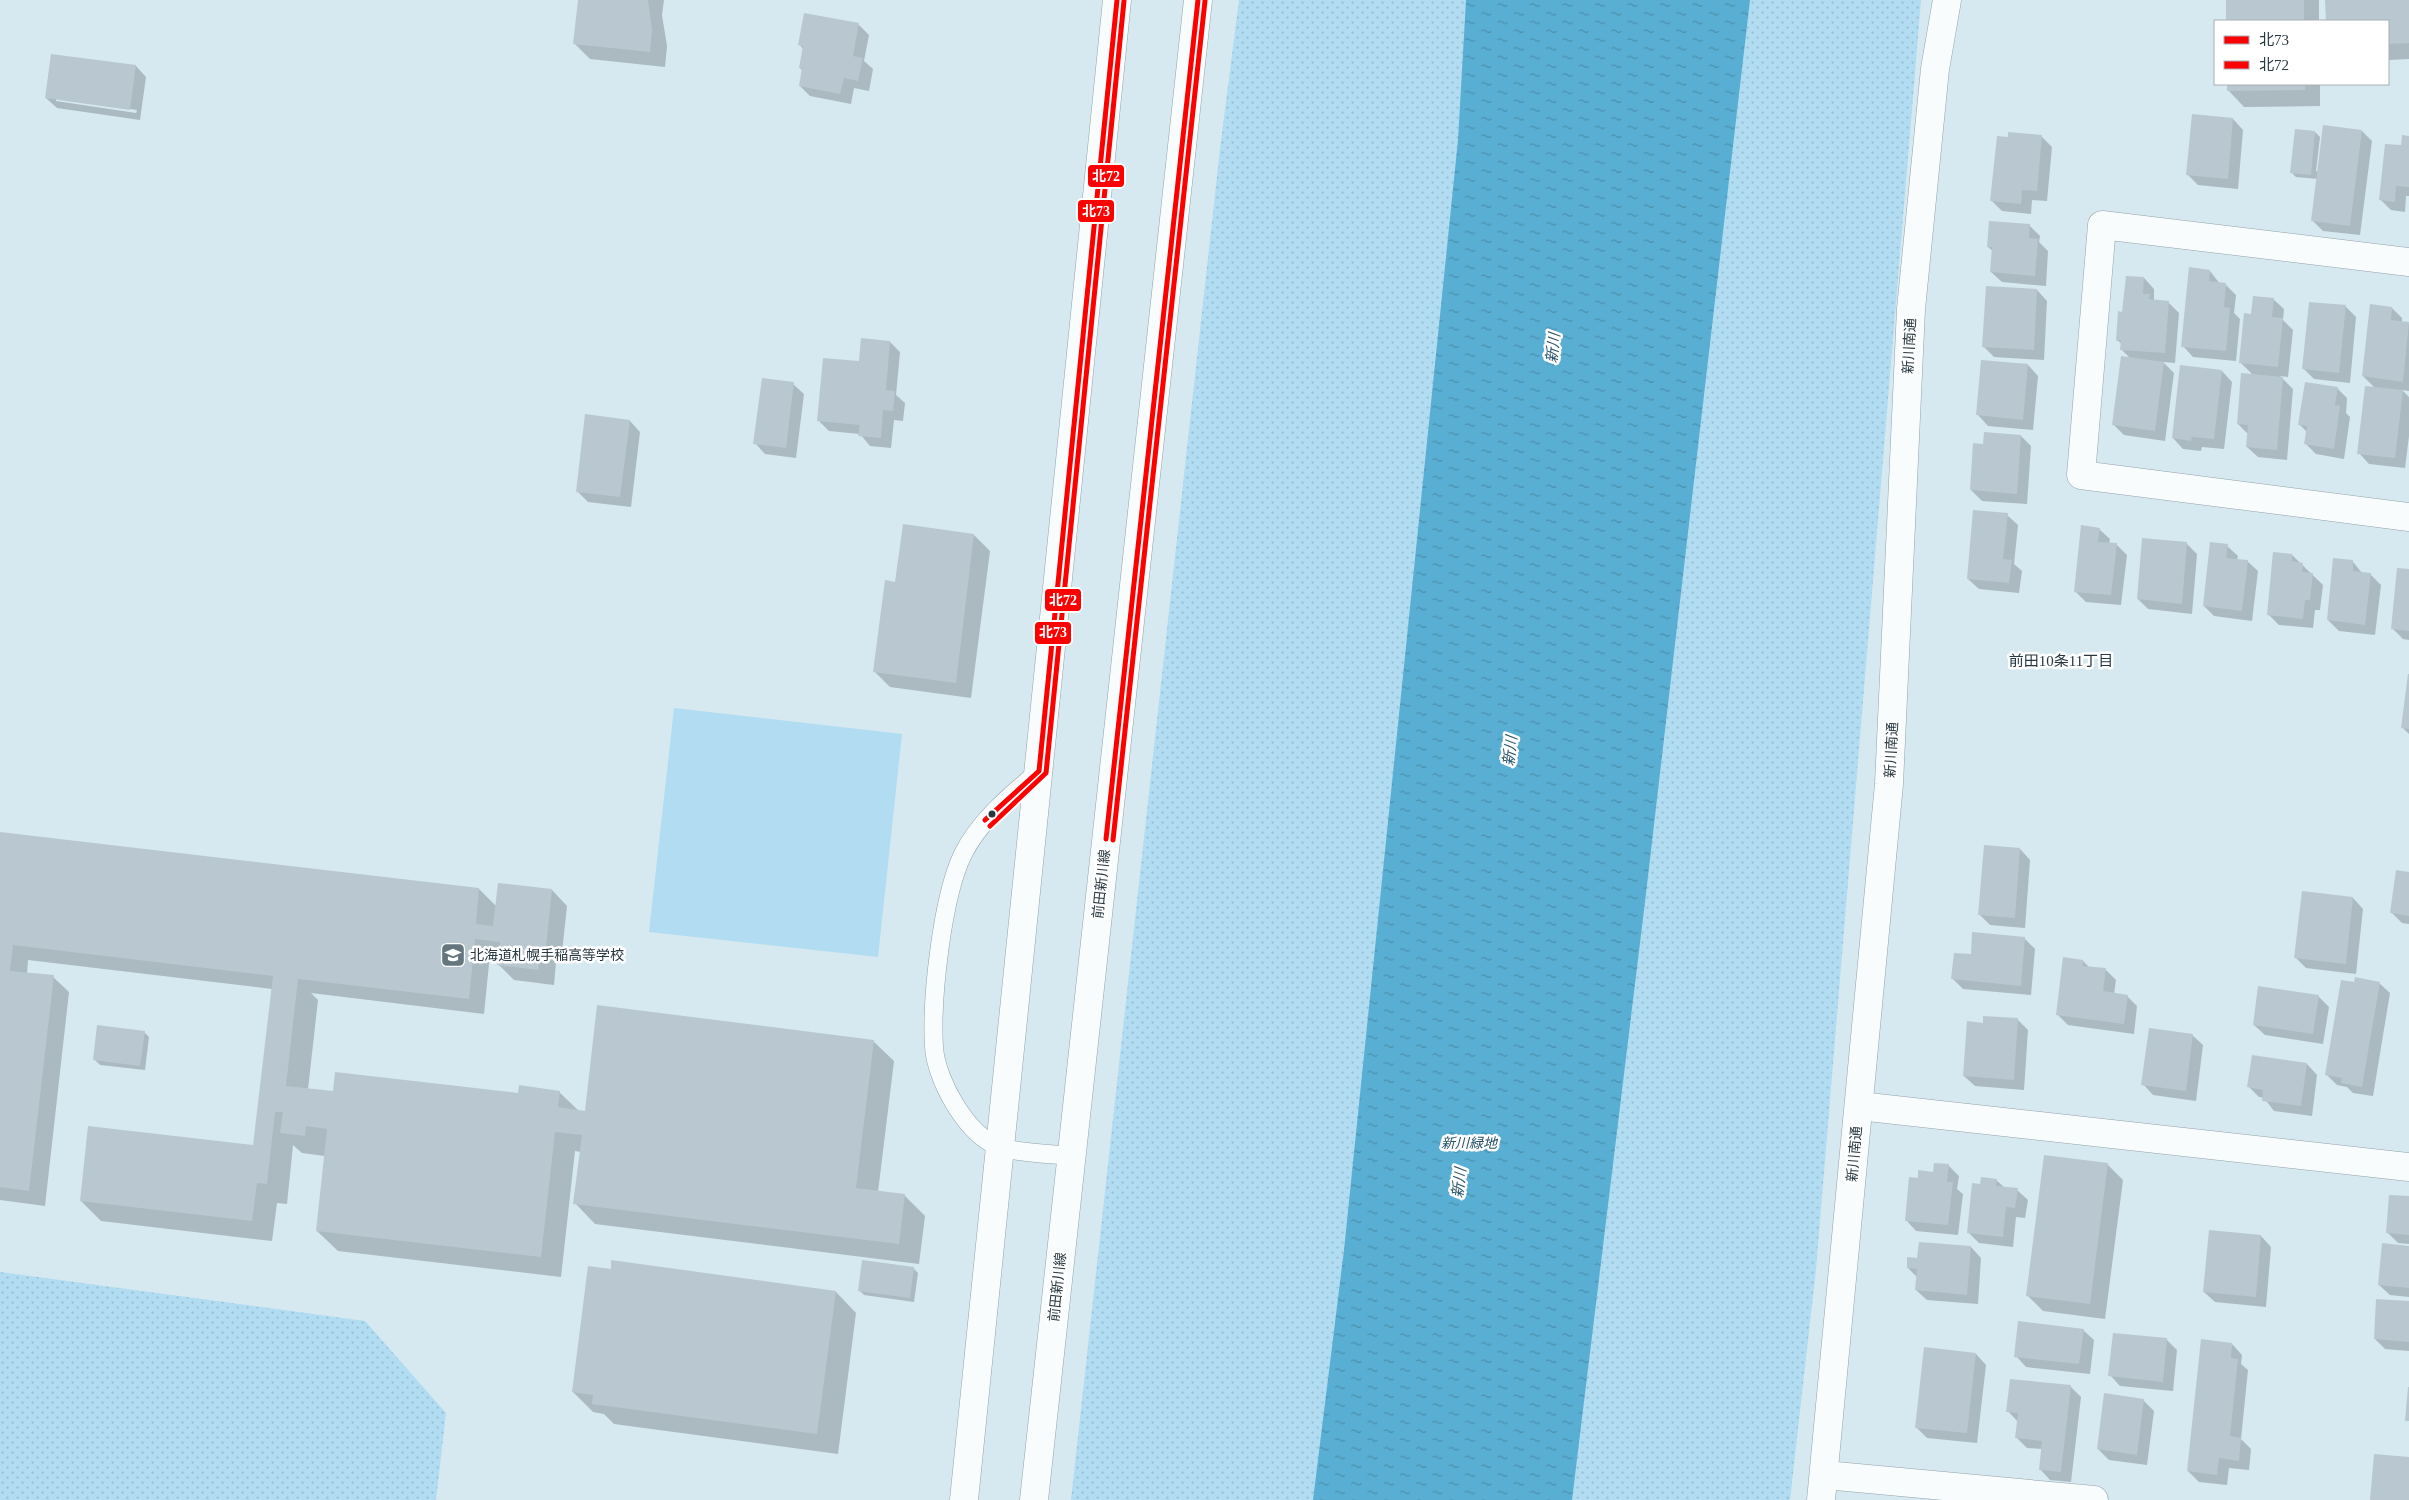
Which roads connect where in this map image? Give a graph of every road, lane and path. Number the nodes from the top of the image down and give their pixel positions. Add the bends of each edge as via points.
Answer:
1 (1117, 0) edge
2 (1198, 0) edge
3 (1947, 0) edge
4 (2409, 262) edge
5 (2409, 518) edge
6 (1039, 771) junction
7 (1859, 1106) junction
8 (1000, 1147) junction
9 (1072, 1156) junction
10 (2409, 1167) edge
11 (1823, 1488) edge
12 (964, 1500) edge
13 (1034, 1500) edge
14 (2094, 1500) edge

1 - 6 street
2 - 9 street, 前田新川線
3 - 7 street, 新川南通 via 1935,69 1911,309 1889,784
4 - 5 street via 2102,225 2081,475
6 - 8 street
6 - 8 lane via 985,820 963,854 949,893 936,986 934,1049 946,1089 959,1112 983,1136
7 - 10 street
7 - 11 street, 新川南通
8 - 9 lane
8 - 12 street
9 - 13 street, 前田新川線
11 - 14 street

